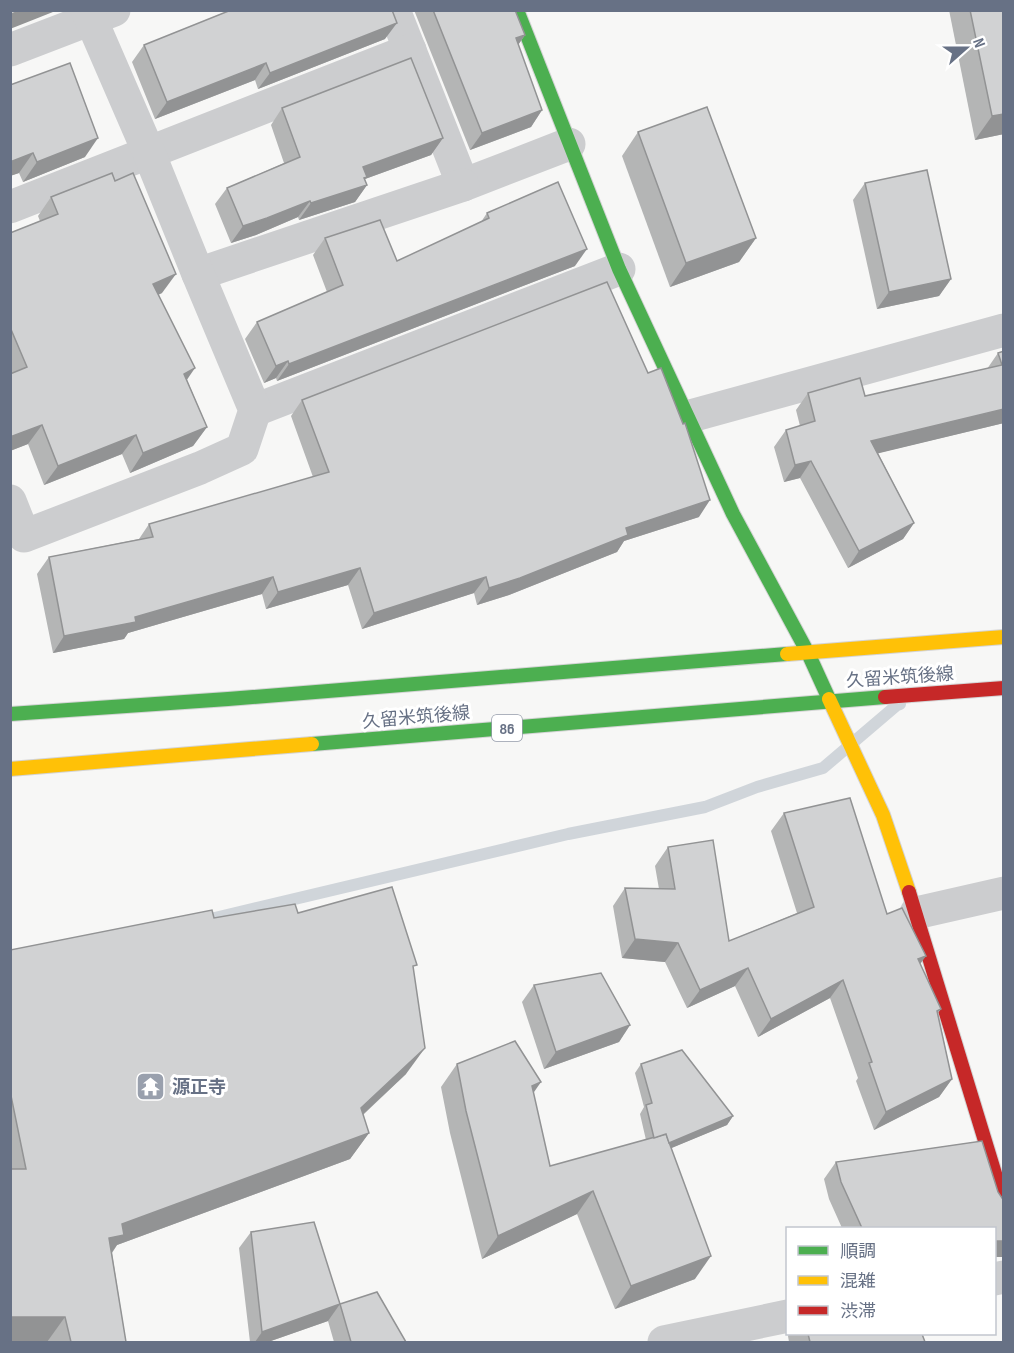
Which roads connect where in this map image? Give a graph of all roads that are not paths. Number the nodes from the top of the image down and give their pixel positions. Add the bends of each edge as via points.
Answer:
1 (394, 10) edge
2 (518, 10) edge
3 (97, 14) edge
4 (10, 50) edge
5 (410, 50) junction
6 (569, 144) junction
7 (149, 153) junction
8 (464, 185) junction
9 (10, 207) edge
10 (619, 268) junction
11 (198, 274) junction
12 (1004, 330) edge
13 (255, 410) junction
14 (687, 417) junction
15 (10, 501) edge
16 (1004, 637) edge
17 (808, 652) junction
18 (1004, 688) edge
19 (831, 700) junction
20 (10, 714) edge
21 (10, 770) edge
22 (1004, 893) edge
23 (916, 913) junction
24 (1004, 1203) edge
25 (775, 1326) edge
26 (664, 1342) edge

1 - 5 street
2 - 6 main road
3 - 4 street
3 - 7 street
5 - 7 street
5 - 8 street
6 - 8 street
6 - 10 main road
7 - 9 street
7 - 11 street
8 - 11 street
10 - 13 street
10 - 14 main road
11 - 13 street
12 - 14 street
13 - 15 street via 242,449 24,536
14 - 17 main road via 733,514
16 - 17 main road, 久留米筑後線
17 - 19 main road
17 - 20 main road, 久留米筑後線
18 - 19 main road, 久留米筑後線 / 86
19 - 21 main road, 久留米筑後線 / 86
19 - 23 main road via 883,815
22 - 23 street
23 - 24 main road
25 - 26 street

